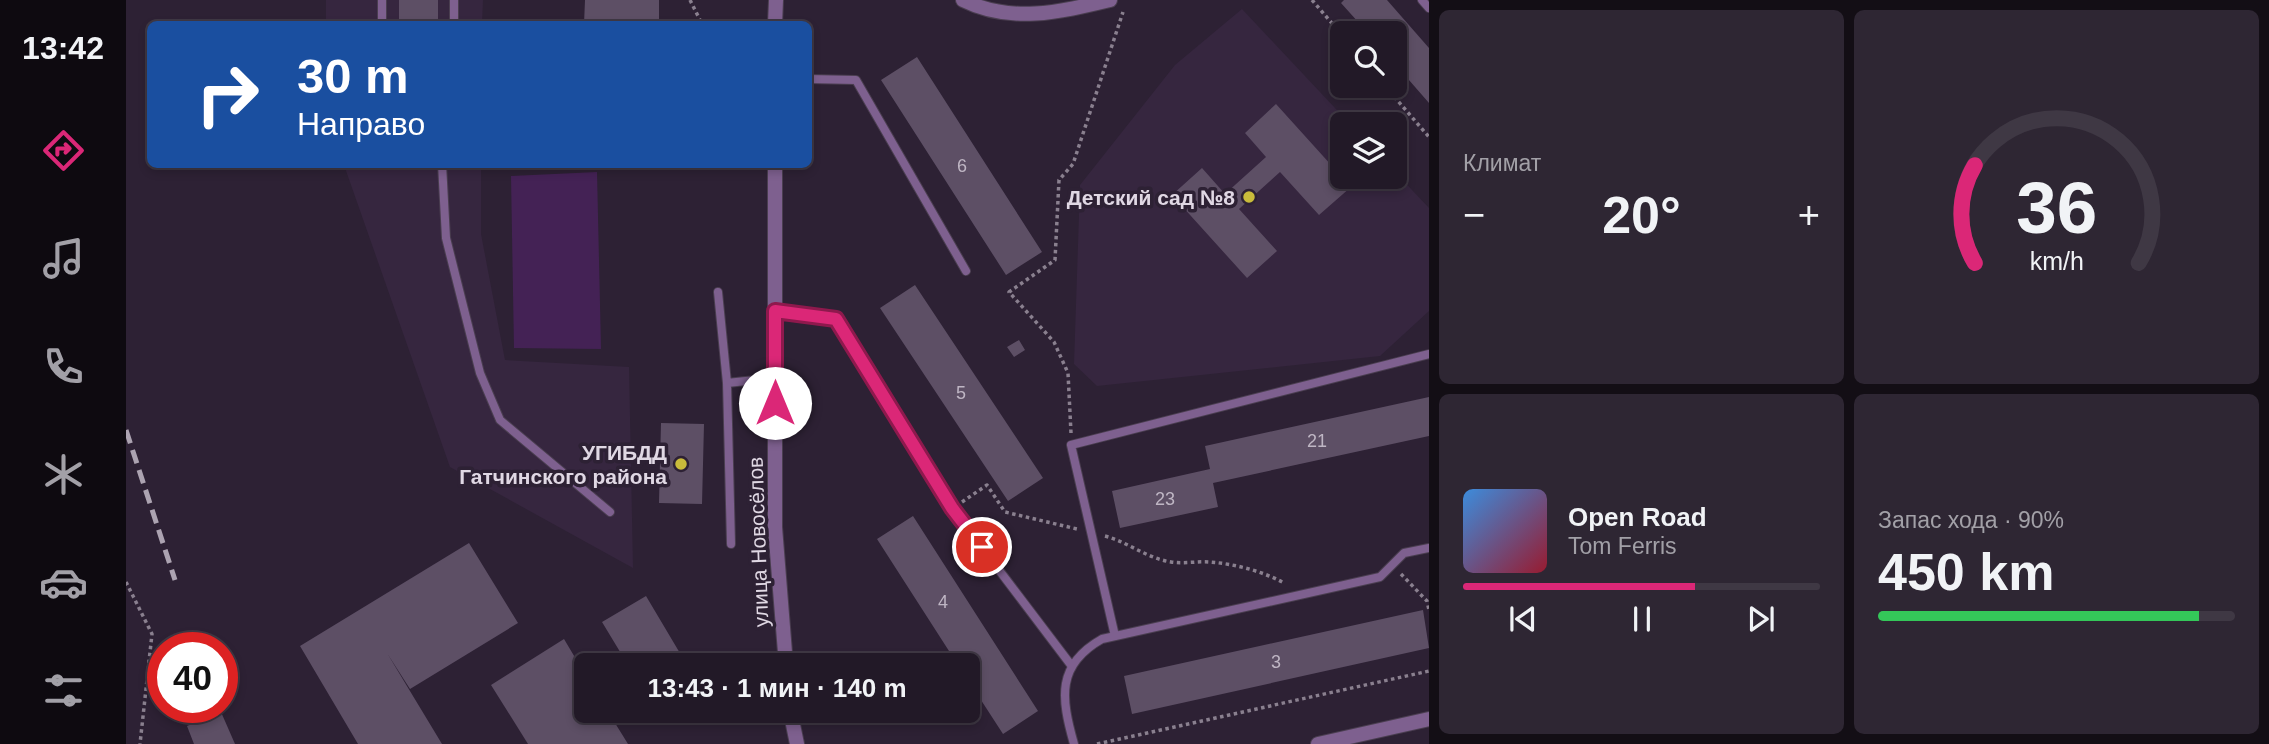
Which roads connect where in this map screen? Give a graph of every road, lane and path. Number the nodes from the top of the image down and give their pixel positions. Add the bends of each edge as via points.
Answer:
1 (382, 0) edge
2 (454, 0) edge
3 (690, 0) edge
4 (776, 0) edge
5 (962, 0) edge
6 (1110, 0) edge
7 (1126, 0) edge
8 (1312, 0) edge
9 (1422, 0) edge
10 (1429, 8) edge
11 (382, 21) edge
12 (454, 21) edge
13 (700, 21) edge
14 (775, 21) edge
15 (1330, 21) edge
16 (812, 79) edge
17 (1395, 98) edge
18 (1429, 137) edge
19 (442, 168) edge
20 (775, 168) edge
21 (967, 271) dead end
22 (718, 292) dead end
23 (775, 311) junction
24 (1429, 354) edge
25 (775, 378) junction
26 (727, 383) junction
27 (1071, 445) junction
28 (952, 508) junction
29 (610, 512) dead end
30 (1091, 532) junction
31 (731, 544) dead end
32 (1429, 548) edge
33 (1392, 565) junction
34 (126, 582) edge
35 (1304, 594) junction
36 (1429, 610) edge
37 (1115, 636) junction
38 (785, 653) edge
39 (1071, 665) junction
40 (1429, 671) edge
41 (1429, 719) edge
42 (793, 723) edge
43 (140, 744) edge
44 (797, 744) edge
45 (1074, 744) edge
46 (1097, 744) edge
47 (1318, 744) edge

1 - 11 lane
2 - 12 lane
3 - 13 path
4 - 14 street
5 - 6 street via 1012,16 1060,12
7 - 27 path via 1073,164 1059,180 1055,260 1009,292 1054,342 1068,373
8 - 15 path
9 - 10 lane
16 - 21 lane via 856,80
17 - 18 path
19 - 29 lane via 446,238 480,373 500,420
20 - 23 street, улица Новосёлов
22 - 26 lane
23 - 25 street, улица Новосёлов
23 - 28 lane via 836,319
24 - 27 lane
25 - 26 lane
25 - 38 street, улица Новосёлов via 775,527
26 - 31 lane
27 - 30 lane
28 - 30 path via 987,485 1005,512
28 - 39 lane
30 - 35 path via 1119,539 1146,556 1172,562 1210,562 1272,576
30 - 37 lane
32 - 33 lane via 1404,553
33 - 35 lane via 1380,577
33 - 36 path via 1427,601
34 - 43 path via 152,634
35 - 37 lane
37 - 39 lane via 1084,649
39 - 45 lane via 1065,712
40 - 46 path
41 - 47 street
42 - 44 street

